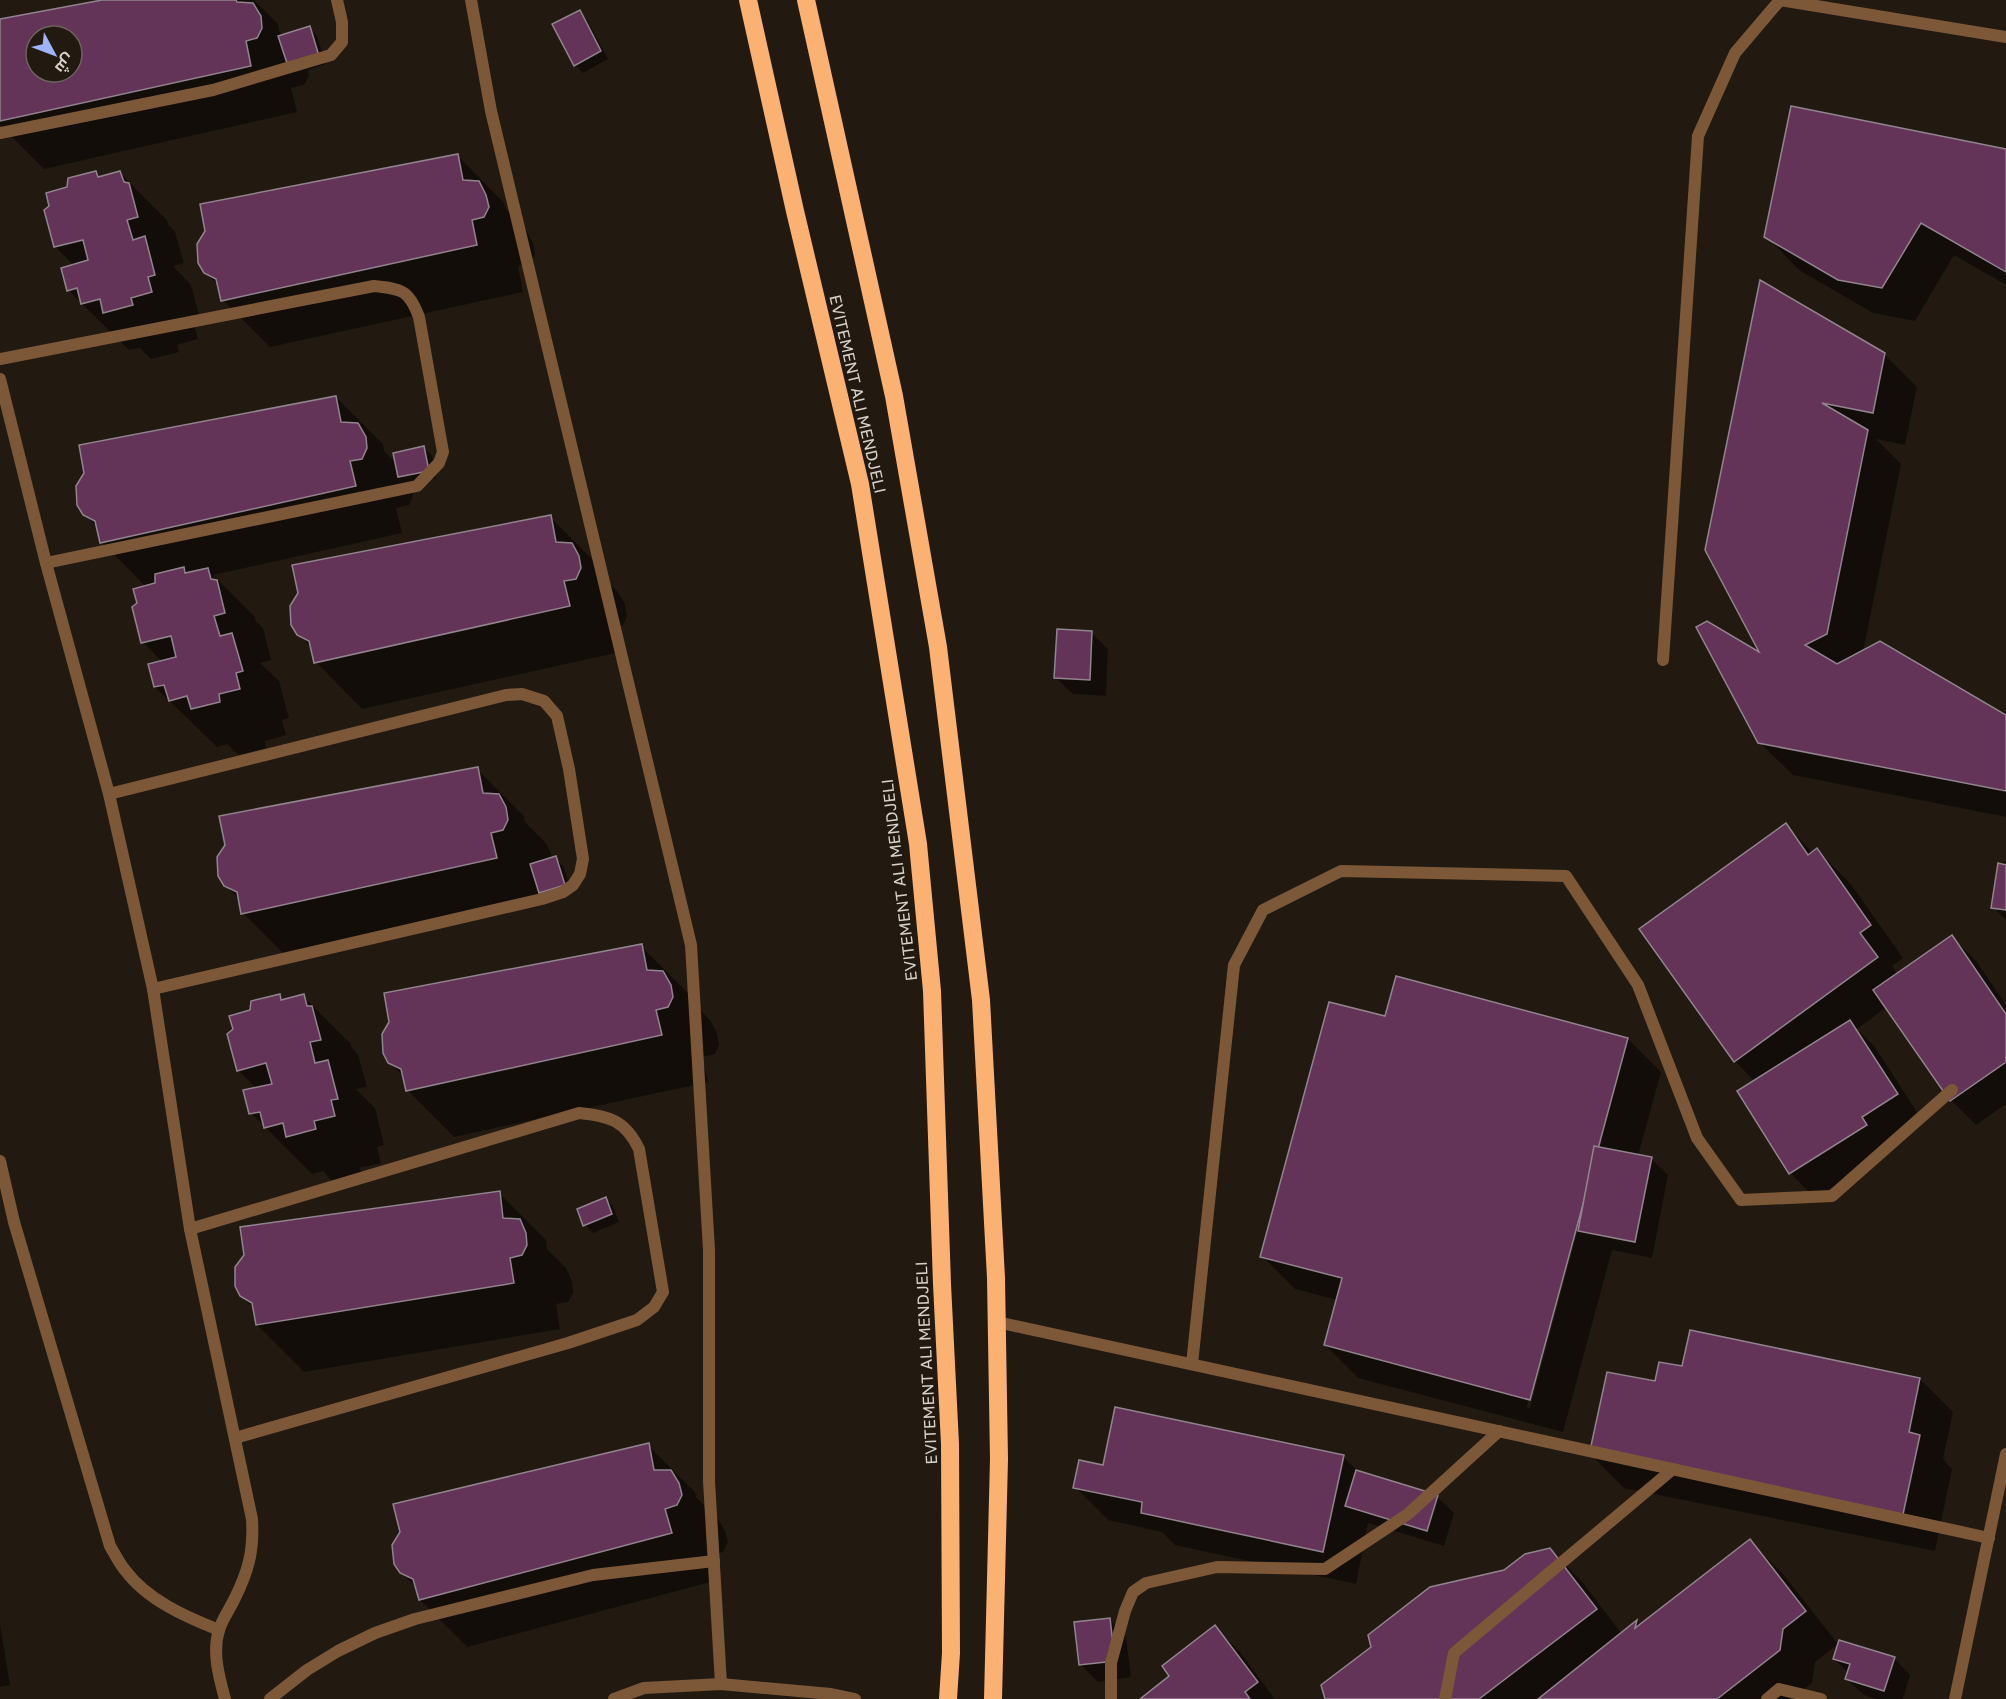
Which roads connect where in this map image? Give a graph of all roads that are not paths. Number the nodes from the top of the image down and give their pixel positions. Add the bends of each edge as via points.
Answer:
1 (337, 0) edge
2 (471, 0) edge
3 (748, 0) edge
4 (806, 0) edge
5 (2006, 37) edge
6 (0, 133) edge
7 (0, 359) edge
8 (0, 379) edge
9 (46, 563) junction
10 (1663, 660) dead end
11 (109, 794) junction
12 (153, 989) junction
13 (1953, 1090) dead end
14 (0, 1161) edge
15 (190, 1229) junction
16 (997, 1322) junction
17 (1192, 1364) junction
18 (1499, 1431) junction
19 (235, 1438) junction
20 (2006, 1454) edge
21 (1673, 1469) junction
22 (1989, 1538) junction
23 (714, 1562) junction
24 (219, 1630) junction
25 (721, 1684) junction
26 (225, 1699) edge
27 (270, 1699) edge
28 (614, 1699) edge
29 (855, 1699) edge
30 (948, 1699) edge
31 (993, 1699) edge
32 (1111, 1699) edge
33 (1445, 1699) edge
34 (1767, 1699) edge
35 (1821, 1699) edge
36 (1956, 1699) edge

1 - 6 street via 342,42 331,55 213,90
2 - 23 street via 491,111 692,945 709,1250 709,1481
3 - 30 highway, EVITEMENT ALI MENDJELI via 860,484 918,844 932,991 950,1443
4 - 16 highway, EVITEMENT ALI MENDJELI via 894,396 938,647 981,1000
5 - 10 street via 1780,0 1735,53 1698,136
7 - 9 street via 374,286 399,288 412,299 419,317 443,452 440,463 417,486
8 - 9 street
9 - 11 street
11 - 12 street
11 - 12 street via 506,695 522,694 544,701 558,716 583,859 580,874 563,892
12 - 15 street
13 - 17 street via 1832,1196 1741,1200 1697,1138 1638,986 1566,876 1341,871 1263,910 1234,965
14 - 24 street via 14,1222 110,1546 126,1572 150,1594 175,1611
15 - 19 street
15 - 19 street via 579,1113 602,1115 620,1123 639,1149 663,1292 654,1307 637,1320
16 - 17 street
16 - 31 highway, EVITEMENT ALI MENDJELI via 999,1459
17 - 18 street
18 - 21 street
18 - 32 street via 1408,1514 1325,1569 1217,1567 1146,1582 1133,1592 1125,1611 1111,1663
19 - 24 street via 253,1542 244,1581
20 - 22 street
21 - 22 street
21 - 33 street via 1454,1653
22 - 36 street
23 - 25 street
23 - 27 street via 593,1575 415,1619 338,1651
24 - 26 street via 217,1666
25 - 28 street via 644,1688
25 - 29 street
34 - 35 street via 1779,1689

